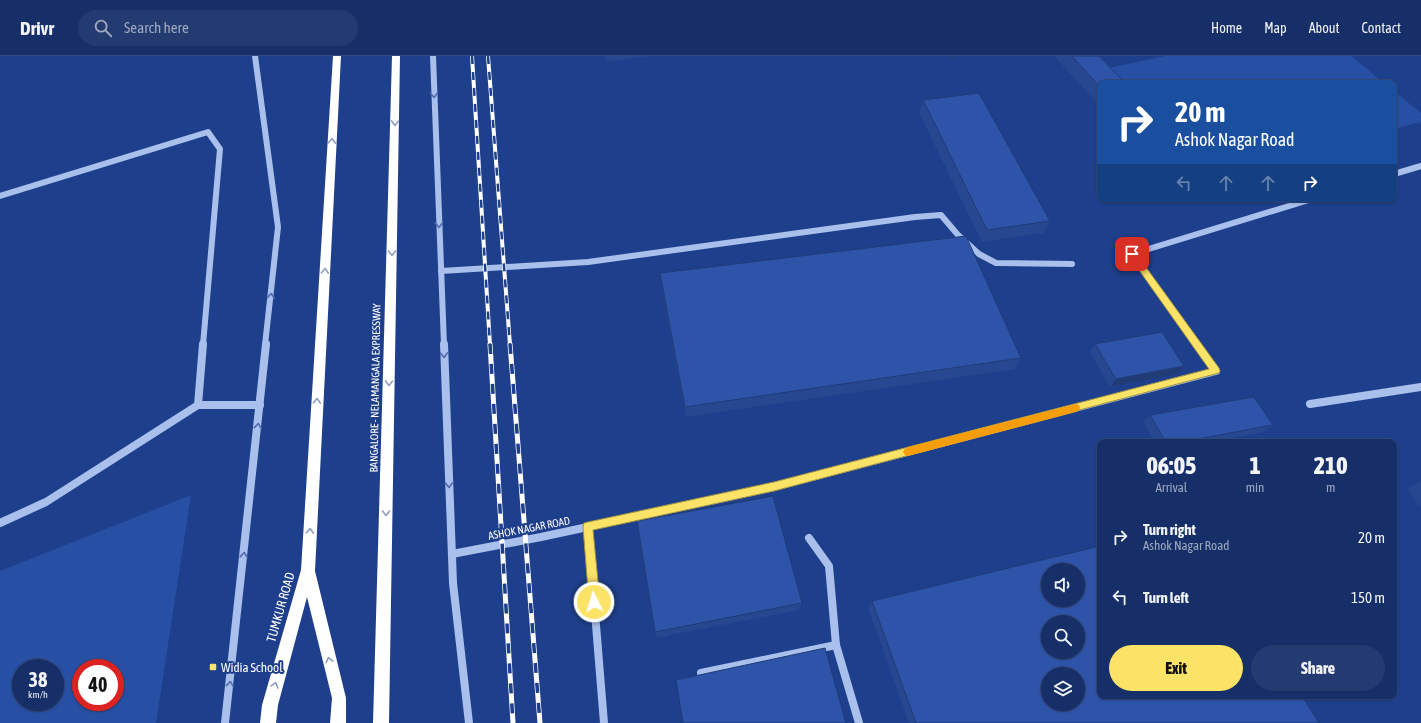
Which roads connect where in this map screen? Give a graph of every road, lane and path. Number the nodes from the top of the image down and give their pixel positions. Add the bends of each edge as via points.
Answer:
1 (255, 56) edge
2 (337, 56) edge
3 (396, 56) edge
4 (433, 56) edge
5 (1421, 166) edge
6 (1397, 173) edge
7 (0, 196) edge
8 (1302, 202) edge
9 (1072, 264) dead end
10 (441, 271) junction
11 (1421, 386) edge
12 (1310, 404) dead end
13 (198, 405) junction
14 (260, 405) junction
15 (0, 523) edge
16 (588, 527) junction
17 (809, 538) dead end
18 (452, 554) junction
19 (308, 570) junction
20 (836, 645) junction
21 (701, 673) edge
22 (382, 722) edge
23 (225, 723) edge
24 (268, 723) edge
25 (338, 723) edge
26 (469, 723) edge
27 (604, 723) edge
28 (859, 723) edge

14 -> 1 street via 278,227
19 -> 2 highway
3 -> 22 highway, BANGALORE - NELAMANGALA EXPRESSWAY
4 -> 10 street
5 - 6 street
7 - 13 street via 208,132 220,149
8 - 16 street, ASHOK NAGAR ROAD via 1132,254 1216,371 774,487
9 - 10 street via 996,263 979,254 941,215 588,262
10 -> 18 street
11 - 12 street
13 - 14 street
13 - 15 street via 46,502
23 -> 14 street
16 - 18 street, ASHOK NAGAR ROAD
16 - 27 street
17 - 20 street via 829,566
18 - 26 street
24 -> 19 highway, TUMKUR ROAD via 270,705
25 -> 19 highway via 339,698
20 - 21 street
20 - 28 street

